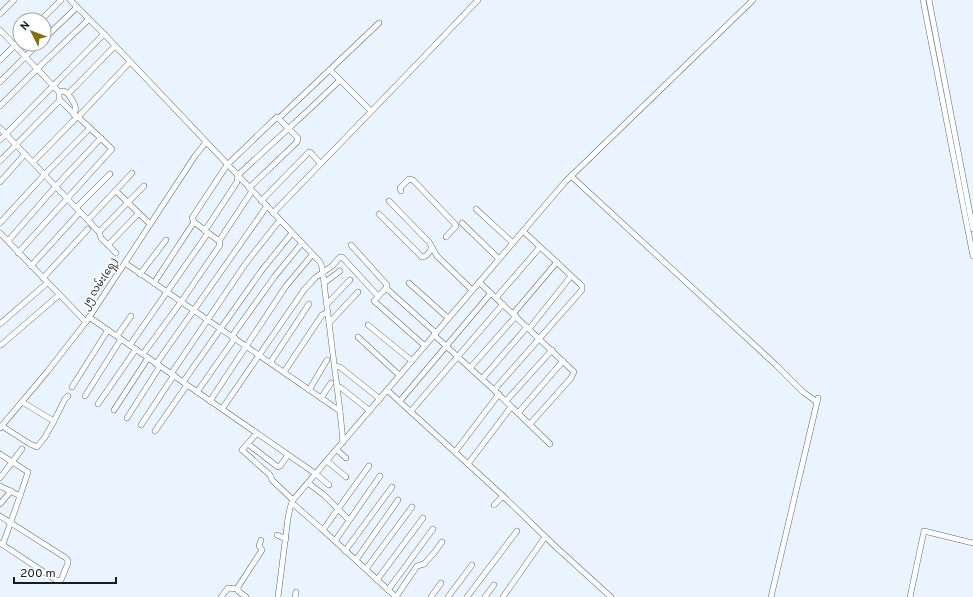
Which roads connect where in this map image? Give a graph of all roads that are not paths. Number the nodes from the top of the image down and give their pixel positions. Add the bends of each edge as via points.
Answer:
1 (14, 0) edge
2 (61, 0) edge
3 (70, 0) edge
4 (478, 0) edge
5 (753, 0) edge
6 (923, 0) edge
7 (929, 0) edge
8 (77, 7) junction
9 (48, 12) edge
10 (0, 14) edge
11 (89, 19) junction
12 (379, 23) dead end
13 (52, 31) edge
14 (1, 33) edge
15 (104, 34) junction
16 (12, 43) edge
17 (115, 46) junction
18 (12, 47) edge
19 (20, 52) edge
20 (30, 52) edge
21 (25, 57) junction
22 (0, 60) edge
23 (130, 62) junction
24 (37, 69) junction
25 (330, 70) junction
26 (340, 80) junction
27 (0, 82) edge
28 (52, 86) junction
29 (59, 92) junction
30 (68, 94) junction
31 (60, 100) junction
32 (0, 106) edge
33 (371, 112) junction
34 (76, 116) junction
35 (279, 118) junction
36 (0, 128) edge
37 (90, 128) junction
38 (288, 128) junction
39 (6, 134) junction
40 (101, 138) junction
41 (0, 140) edge
42 (206, 142) junction
43 (16, 144) junction
44 (25, 154) junction
45 (0, 161) edge
46 (33, 162) junction
47 (320, 162) junction
48 (228, 165) junction
49 (132, 173) dead end
50 (45, 174) junction
51 (110, 174) dead end
52 (238, 175) junction
53 (571, 176) junction
54 (0, 182) edge
55 (56, 186) junction
56 (144, 186) dead end
57 (251, 190) junction
58 (116, 191) junction
59 (400, 191) dead end
60 (68, 198) junction
61 (261, 201) junction
62 (389, 201) dead end
63 (128, 202) junction
64 (267, 206) junction
65 (476, 209) dead end
66 (78, 210) junction
67 (139, 213) junction
68 (273, 213) junction
69 (379, 214) dead end
70 (88, 220) junction
71 (280, 220) junction
72 (194, 222) junction
73 (0, 223) edge
74 (462, 223) dead end
75 (150, 224) junction
76 (88, 229) dead end
77 (973, 229) edge
78 (206, 231) junction
79 (523, 231) junction
80 (99, 232) junction
81 (0, 233) edge
82 (292, 233) junction
83 (446, 237) dead end
84 (166, 240) dead end
85 (8, 241) junction
86 (219, 241) junction
87 (302, 243) junction
88 (513, 243) junction
89 (108, 245) junction
90 (351, 245) dead end
91 (540, 246) junction
92 (432, 248) junction
93 (18, 252) junction
94 (116, 253) dead end
95 (312, 255) junction
96 (973, 256) edge
97 (499, 259) junction
98 (557, 262) junction
99 (124, 263) junction
100 (31, 266) junction
101 (340, 271) dead end
102 (323, 273) junction
103 (140, 274) junction
104 (571, 276) junction
105 (43, 278) junction
106 (350, 280) dead end
107 (479, 282) junction
108 (47, 283) junction
109 (154, 283) junction
110 (324, 283) junction
111 (408, 283) dead end
112 (386, 288) junction
113 (472, 290) junction
114 (167, 292) junction
115 (358, 292) dead end
116 (491, 293) junction
117 (59, 295) junction
118 (378, 296) junction
119 (496, 298) junction
120 (181, 302) junction
121 (309, 304) dead end
122 (326, 304) junction
123 (503, 304) junction
124 (194, 311) junction
125 (328, 312) junction
126 (514, 315) junction
127 (131, 316) dead end
128 (448, 318) junction
129 (87, 320) junction
130 (208, 320) junction
131 (329, 323) junction
132 (0, 324) edge
133 (368, 325) dead end
134 (528, 328) junction
135 (221, 329) junction
136 (108, 330) junction
137 (435, 334) junction
138 (233, 337) junction
139 (358, 337) dead end
140 (119, 338) junction
141 (540, 339) junction
142 (1, 345) edge
143 (130, 345) junction
144 (246, 346) junction
145 (425, 346) junction
146 (446, 347) junction
147 (136, 349) junction
148 (552, 350) junction
149 (142, 354) junction
150 (260, 355) junction
151 (458, 357) junction
152 (148, 358) junction
153 (328, 360) dead end
154 (412, 361) junction
155 (563, 361) junction
156 (270, 363) junction
157 (158, 365) junction
158 (334, 366) junction
159 (470, 368) junction
160 (284, 372) junction
161 (172, 375) junction
162 (399, 375) junction
163 (482, 379) junction
164 (331, 383) dead end
165 (185, 384) junction
166 (72, 387) dead end
167 (337, 387) junction
168 (309, 390) junction
169 (388, 390) junction
170 (494, 390) junction
171 (197, 392) junction
172 (498, 394) junction
173 (68, 396) dead end
174 (85, 396) dead end
175 (321, 398) junction
176 (380, 399) junction
177 (210, 401) junction
178 (400, 401) junction
179 (506, 401) junction
180 (22, 402) junction
181 (98, 404) dead end
182 (511, 407) junction
183 (222, 409) junction
184 (114, 410) dead end
185 (370, 410) junction
186 (340, 411) junction
187 (411, 411) junction
188 (518, 413) junction
189 (127, 418) dead end
190 (54, 422) junction
191 (530, 424) junction
192 (141, 425) dead end
193 (1, 427) edge
194 (155, 431) dead end
195 (257, 433) junction
196 (343, 442) junction
197 (248, 444) junction
198 (550, 444) dead end
199 (22, 449) dead end
200 (337, 450) junction
201 (455, 452) junction
202 (0, 454) edge
203 (288, 455) junction
204 (346, 458) dead end
205 (327, 461) junction
206 (12, 462) junction
207 (468, 464) junction
208 (369, 466) dead end
209 (316, 474) junction
210 (346, 476) dead end
211 (380, 476) dead end
212 (0, 478) edge
213 (308, 483) junction
214 (329, 485) dead end
215 (0, 486) edge
216 (392, 487) dead end
217 (11, 491) junction
218 (20, 496) junction
219 (503, 496) junction
220 (398, 500) dead end
221 (292, 502) junction
222 (0, 504) edge
223 (494, 505) dead end
224 (412, 507) dead end
225 (338, 509) junction
226 (0, 516) edge
227 (423, 518) dead end
228 (349, 520) junction
229 (11, 522) junction
230 (434, 529) dead end
231 (323, 530) junction
232 (517, 531) dead end
233 (277, 535) dead end
234 (545, 537) junction
235 (286, 539) junction
236 (261, 540) dead end
237 (335, 541) junction
238 (442, 542) dead end
239 (1, 543) edge
240 (973, 543) edge
241 (345, 551) junction
242 (356, 560) junction
243 (472, 565) dead end
244 (366, 570) junction
245 (377, 580) junction
246 (441, 583) dead end
247 (494, 586) dead end
248 (238, 589) junction
249 (388, 590) junction
250 (221, 597) edge
251 (246, 597) edge
252 (278, 597) edge
253 (431, 597) edge
254 (448, 597) edge
255 (467, 597) edge
256 (485, 597) edge
257 (503, 597) edge
258 (611, 597) edge
259 (771, 597) edge
260 (910, 597) edge

1 - 10 street
2 - 9 street
3 - 8 street
4 - 33 street
5 - 53 street
6 - 96 street
7 - 77 street
8 - 11 street
8 - 13 street
11 - 15 street
11 - 24 street
12 - 25 street
14 - 16 street
15 - 17 street
15 - 28 street
17 - 23 street
17 - 30 street
18 - 22 street
19 - 21 street
20 - 21 street
21 - 24 street
21 - 27 street
23 - 34 street
23 - 42 street
24 - 28 street
24 - 32 street
25 - 26 street
25 - 35 street
26 - 33 street
26 - 38 street
28 - 29 street
28 - 39 street
29 - 30 street via 64,91
29 - 31 street
30 - 34 street via 75,104
31 - 34 street
31 - 43 street
33 - 47 street
34 - 37 street
34 - 46 street
35 - 38 street
35 - 48 street via 273,119
36 - 39 street
37 - 40 street
37 - 50 street
38 - 52 street
38 - 57 street via 298,138 297,142
39 - 41 street
39 - 43 street
40 - 55 street
40 - 60 street via 111,150
42 - 48 street
42 - 75 street, ၂၅ လမ်း(ရှေ့)
43 - 44 street
43 - 45 street
44 - 46 street
44 - 54 street
46 - 50 street
47 - 61 street via 309,152
47 - 68 street
48 - 52 street
48 - 72 street via 192,218
49 - 58 street
50 - 55 street
50 - 73 street
51 - 66 street
52 - 57 street
52 - 78 street via 237,182
53 - 79 street
53 - 259 street via 802,392 817,400
55 - 60 street
55 - 85 street
56 - 63 street
57 - 61 street
57 - 86 street
58 - 63 street
58 - 70 street
59 - 83 street via 409,179 413,180 456,226
60 - 66 street
60 - 93 street
61 - 64 street
62 - 92 street
63 - 67 street
63 - 80 street
64 - 68 street
64 - 124 street
65 - 88 street
66 - 70 street
66 - 100 street via 79,215
67 - 75 street
67 - 89 street
68 - 71 street
69 - 92 street via 422,257
70 - 80 street
71 - 82 street
71 - 130 street
72 - 78 street
72 - 109 street
74 - 97 street
75 - 99 street, ၂၅ လမ်း(ရှေ့)
76 - 105 street
78 - 86 street
78 - 114 street
79 - 88 street
79 - 91 street
80 - 89 street
81 - 85 street
82 - 87 street
82 - 135 street via 270,259
84 - 103 street
85 - 93 street
86 - 120 street via 220,245
87 - 95 street
87 - 138 street via 274,276
88 - 97 street
89 - 94 street
90 - 112 street via 387,285
91 - 98 street
91 - 119 street
92 - 113 street
93 - 100 street
95 - 102 street via 320,262
95 - 144 street via 286,286
97 - 107 street
98 - 104 street
98 - 126 street
99 - 103 street
99 - 129 street, ၂၅ လမ်း(ရှေ့)
100 - 105 street
101 - 110 street
102 - 110 street
102 - 118 street via 342,257
102 - 150 street via 304,290
103 - 109 street
104 - 134 street
104 - 141 street via 582,286 582,290
105 - 108 street
106 - 122 street
107 - 113 street
107 - 116 street
108 - 117 street
108 - 132 street
109 - 114 street
110 - 122 street
111 - 128 street
112 - 118 street
112 - 137 street
113 - 128 street
114 - 120 street
114 - 143 street
115 - 131 street
116 - 119 street
116 - 146 street
117 - 129 street
117 - 142 street
118 - 145 street via 374,301
119 - 123 street
120 - 124 street
120 - 149 street
121 - 156 street
122 - 125 street
123 - 126 street
123 - 151 street
124 - 130 street
124 - 157 street
125 - 131 street
125 - 160 street via 322,315
126 - 134 street
126 - 159 street
127 - 140 street
128 - 137 street
129 - 136 street
129 - 180 street, ၂၅ လမ်း(ရှေ့)
130 - 135 street
130 - 161 street
131 - 158 street
133 - 154 street
134 - 141 street
134 - 163 street
135 - 138 street
135 - 165 street
136 - 140 street
136 - 166 street
137 - 145 street
137 - 146 street
138 - 144 street
138 - 171 street
139 - 162 street
140 - 143 street
140 - 174 street
141 - 148 street
141 - 170 street
143 - 147 street
144 - 150 street
144 - 177 street
145 - 154 street
146 - 151 street
146 - 178 street
147 - 149 street
147 - 181 street
148 - 155 street
148 - 179 street
149 - 152 street
150 - 156 street
150 - 183 street
151 - 159 street
151 - 187 street
152 - 157 street
152 - 184 street
153 - 168 street
154 - 162 street
155 - 188 street
155 - 191 street via 574,372 573,376
156 - 160 street
157 - 161 street
157 - 189 street
158 - 167 street
158 - 176 street via 340,367
159 - 163 street
160 - 168 street
161 - 165 street
161 - 192 street
162 - 169 street
163 - 170 street
164 - 175 street
165 - 171 street
165 - 194 street
167 - 185 street
167 - 186 street
168 - 175 street
169 - 176 street
169 - 178 street
170 - 172 street
171 - 177 street
172 - 179 street
172 - 201 street
173 - 190 street
175 - 186 street
176 - 185 street
177 - 183 street
178 - 187 street
179 - 182 street
180 - 190 street
180 - 193 street, ၂၅ လမ်း(ရှေ့)
182 - 188 street
182 - 207 street
183 - 195 street
185 - 196 street
186 - 196 street
187 - 201 street
188 - 191 street
190 - 193 street via 37,447
191 - 198 street
195 - 197 street
195 - 203 street
196 - 200 street
197 - 203 street via 278,467
197 - 221 street via 243,451 271,477
199 - 206 street
200 - 204 street
200 - 205 street
201 - 207 street
202 - 206 street
203 - 209 street
205 - 209 street
205 - 210 street
206 - 212 street
206 - 218 street via 28,473
207 - 219 street
208 - 225 street
209 - 213 street
209 - 214 street
211 - 228 street
213 - 221 street
213 - 225 street
215 - 217 street
216 - 241 street
217 - 218 street
217 - 222 street
218 - 229 street
219 - 223 street
219 - 234 street
220 - 242 street
221 - 231 street
221 - 235 street
224 - 244 street
225 - 228 street
225 - 231 street
226 - 229 street
227 - 245 street
228 - 237 street
229 - 239 street
229 - 239 street via 68,561 61,580 56,580
230 - 249 street
231 - 237 street
232 - 255 street
233 - 235 street
234 - 257 street
234 - 258 street
235 - 252 street
236 - 248 street via 259,546 262,550
237 - 241 street
238 - 249 street via 424,564 417,566 396,597
240 - 260 street via 924,531
241 - 242 street
242 - 244 street
243 - 254 street
244 - 245 street
245 - 249 street
246 - 253 street
247 - 256 street
248 - 250 street via 228,588
248 - 251 street

